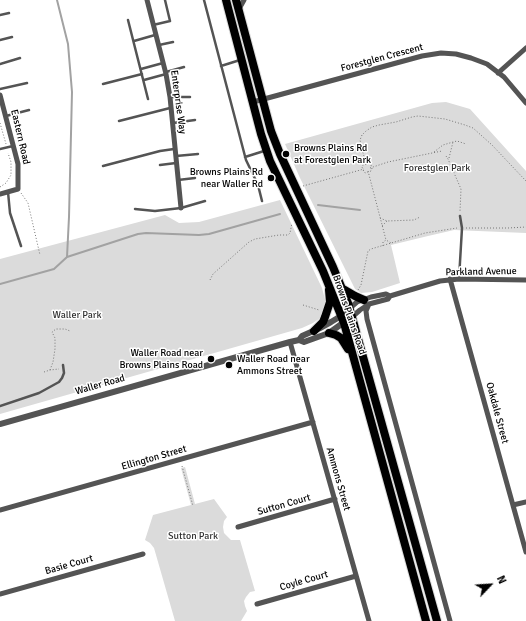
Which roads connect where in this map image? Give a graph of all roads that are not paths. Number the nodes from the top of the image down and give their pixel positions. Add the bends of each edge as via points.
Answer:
1 (147, 0) edge
2 (165, 0) edge
3 (204, 0) edge
4 (226, 0) edge
5 (236, 0) edge
6 (244, 0) edge
7 (239, 9) junction
8 (9, 13) dead end
9 (0, 15) edge
10 (128, 20) dead end
11 (153, 25) junction
12 (156, 35) junction
13 (12, 37) dead end
14 (0, 40) edge
15 (134, 41) junction
16 (173, 42) dead end
17 (159, 45) junction
18 (526, 48) edge
19 (20, 58) dead end
20 (241, 60) junction
21 (163, 63) junction
22 (0, 64) edge
23 (221, 66) junction
24 (184, 68) dead end
25 (141, 69) junction
26 (166, 73) junction
27 (498, 73) junction
28 (142, 74) junction
29 (144, 80) junction
30 (27, 83) dead end
31 (104, 84) dead end
32 (0, 89) edge
33 (0, 95) edge
34 (170, 97) junction
35 (190, 97) dead end
36 (148, 99) dead end
37 (263, 100) junction
38 (253, 102) junction
39 (526, 103) edge
40 (171, 108) junction
41 (29, 110) dead end
42 (6, 116) junction
43 (195, 120) dead end
44 (119, 121) dead end
45 (172, 123) junction
46 (14, 146) junction
47 (0, 149) edge
48 (175, 149) junction
49 (266, 150) junction
50 (198, 154) dead end
51 (176, 156) junction
52 (245, 157) junction
53 (176, 163) junction
54 (160, 165) dead end
55 (103, 166) dead end
56 (195, 178) dead end
57 (178, 180) junction
58 (8, 192) junction
59 (0, 194) edge
60 (205, 201) dead end
61 (262, 201) dead end
62 (181, 208) junction
63 (135, 209) dead end
64 (460, 216) road end
65 (21, 246) dead end
66 (450, 279) junction
67 (459, 279) junction
68 (526, 280) edge
69 (329, 284) junction
70 (343, 289) junction
71 (366, 302) junction
72 (350, 308) junction
73 (352, 317) junction
74 (342, 319) junction
75 (314, 331) junction
76 (329, 333) junction
77 (299, 340) junction
78 (290, 342) junction
79 (353, 358) junction
80 (63, 365) dead end
81 (0, 406) edge
82 (313, 422) junction
83 (0, 424) edge
84 (335, 500) junction
85 (526, 502) edge
86 (513, 505) junction
87 (0, 510) edge
88 (238, 527) dead end
89 (526, 552) edge
90 (143, 554) dead end
91 (356, 576) junction
92 (0, 594) edge
93 (258, 604) dead end
94 (369, 621) edge
95 (426, 621) edge
96 (437, 621) edge
97 (450, 621) edge

1 - 11 street, Enterprise Way
2 - 11 lane via 170,21
3 - 23 lane
4 - 20 main road, Browns Plains Road
5 - 7 main road, Browns Plains Road
6 - 7 street
7 - 37 main road, Browns Plains Road
8 - 9 lane
10 - 15 lane
11 - 12 street, Enterprise Way
12 - 15 lane
12 - 17 street, Enterprise Way
13 - 14 lane
15 - 25 lane
16 - 17 lane
17 - 21 street, Enterprise Way
18 - 27 street
19 - 22 lane
20 - 23 lane
20 - 38 main road, Browns Plains Road
21 - 25 lane
21 - 26 street, Enterprise Way
23 - 52 lane
24 - 26 lane
25 - 28 lane
26 - 29 lane
26 - 34 street, Enterprise Way
27 - 37 street, Forestglen Crescent via 486,64 471,58 456,54 434,54
27 - 39 street, Forestglen Crescent
28 - 29 lane
28 - 31 lane
29 - 36 lane
30 - 32 lane
33 - 42 street, Eastern Road
34 - 35 lane
34 - 40 street, Enterprise Way
37 - 38 street, Forestglen Crescent
37 - 70 main road, Browns Plains Road via 280,154
38 - 49 main road, Browns Plains Road
40 - 44 lane
40 - 45 street, Enterprise Way
41 - 42 lane
42 - 46 street, Eastern Road
43 - 45 lane
45 - 48 street, Enterprise Way
46 - 47 lane
46 - 58 street, Eastern Road via 18,164 18,189
48 - 51 street, Enterprise Way
48 - 55 lane
49 - 52 lane
49 - 69 main road, Browns Plains Road
50 - 51 lane
51 - 53 street, Enterprise Way
52 - 61 lane via 258,185
53 - 54 lane
53 - 57 street, Enterprise Way
56 - 57 lane
57 - 62 street, Enterprise Way
58 - 59 street
58 - 65 lane via 10,213
60 - 62 lane
62 - 63 lane via 155,211
64 - 67 lane via 462,228
66 - 67 street, Parkland Avenue
66 - 71 street, Parkland Avenue via 390,296 386,294
66 - 86 street, Oakdale Street
67 - 68 street, Parkland Avenue
69 - 74 main road, Browns Plains Road
69 - 75 main road via 330,302 327,313 323,322
70 - 71 main road
70 - 72 main road, Browns Plains Road
71 - 72 street, Parkland Avenue via 357,302
71 - 73 street, Parkland Avenue
71 - 97 street, Browns Plains Road via 368,325
72 - 73 main road, Browns Plains Road
72 - 74 street, Waller Road
73 - 74 street, Waller Road
73 - 96 main road, Browns Plains Road
74 - 75 street, Waller Road
74 - 76 street, Waller Road
74 - 79 main road, Browns Plains Road
75 - 77 street, Waller Road
76 - 77 street, Waller Road via 304,342
76 - 79 main road via 341,338
77 - 78 street, Waller Road
78 - 82 street, Ammons Street
78 - 83 street, Waller Road
79 - 95 main road, Browns Plains Road
80 - 81 lane via 64,373 59,382 39,393
82 - 84 street, Ammons Street
82 - 87 street, Ellington Street
84 - 88 street, Sutton Court
84 - 91 street, Ammons Street
85 - 86 street
86 - 89 street, Oakdale Street
90 - 92 street, Basie Court
91 - 93 street, Coyle Court
91 - 94 street, Ammons Street

